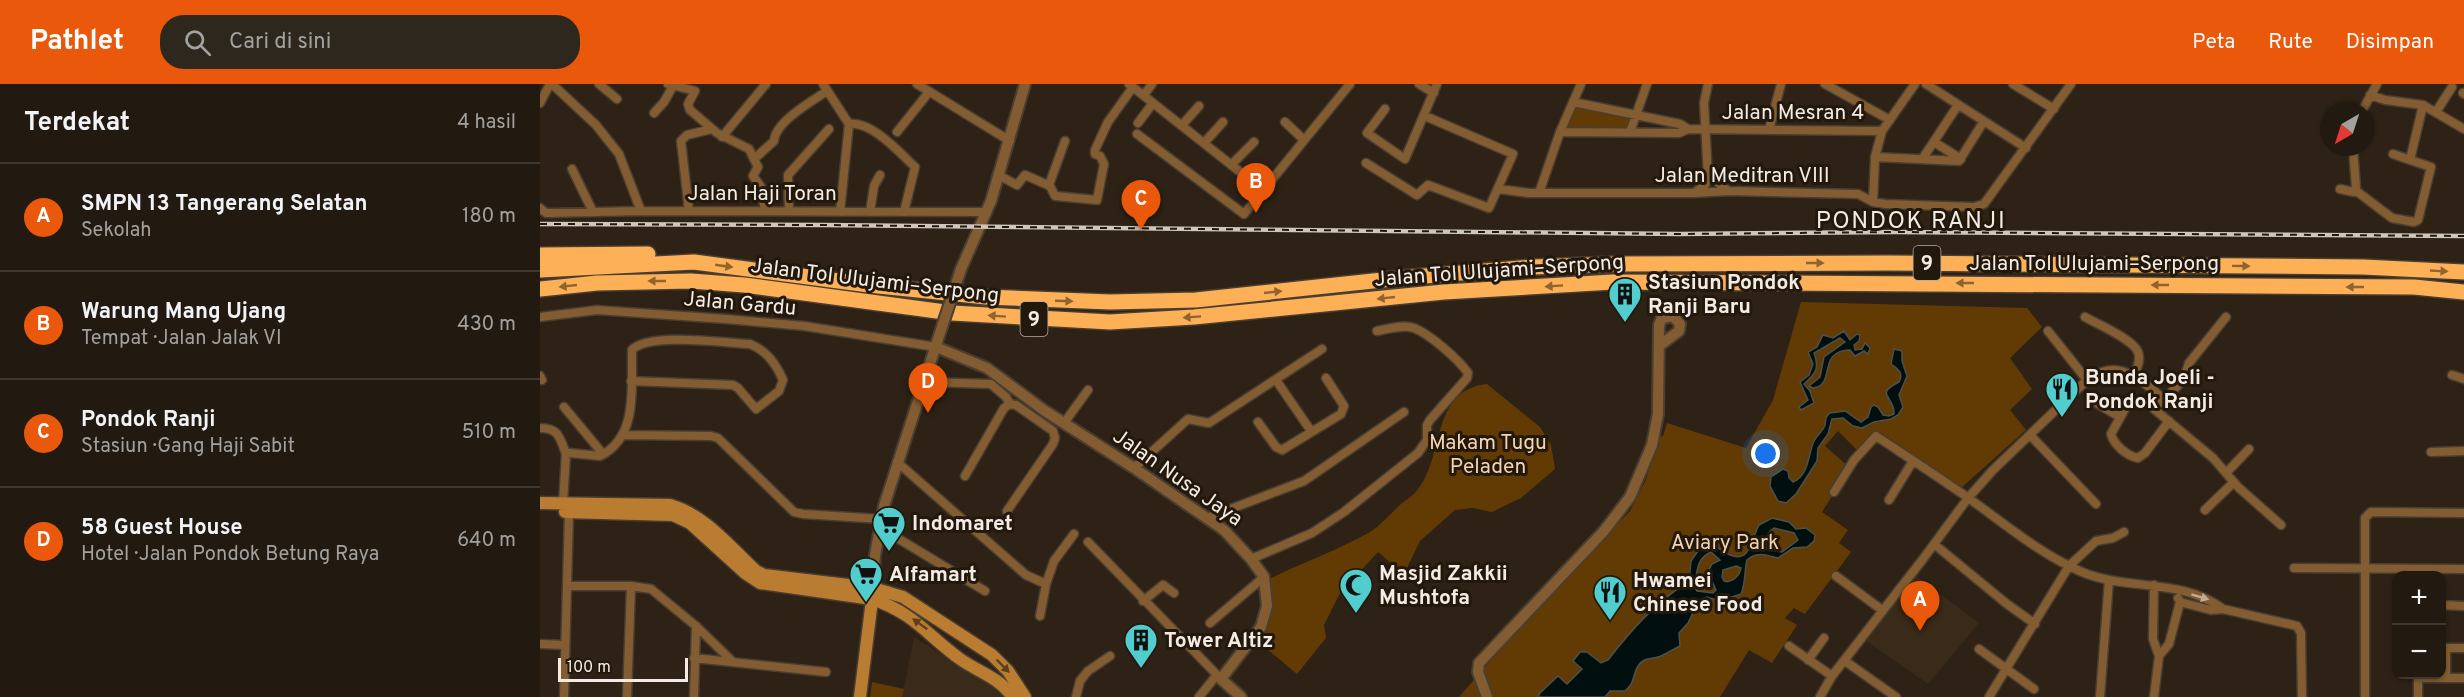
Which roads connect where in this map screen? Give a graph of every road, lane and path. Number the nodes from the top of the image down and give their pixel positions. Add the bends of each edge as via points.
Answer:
1 (551, 84) edge
2 (599, 84) edge
3 (766, 84) edge
4 (917, 84) edge
5 (1025, 84) edge
6 (1152, 84) edge
7 (1350, 84) edge
8 (1419, 84) edge
9 (1581, 84) edge
10 (1647, 84) edge
11 (1708, 84) edge
12 (1781, 84) edge
13 (1825, 84) edge
14 (1914, 84) edge
15 (1926, 84) edge
16 (2013, 84) edge
17 (2071, 84) edge
18 (2377, 84) edge
19 (670, 85) edge
20 (1131, 86) edge
21 (2452, 87) dead end
22 (825, 88) edge
23 (1436, 88) edge
24 (929, 92) junction
25 (1144, 95) junction
26 (2370, 95) junction
27 (617, 99) dead end
28 (1573, 102) junction
29 (2366, 102) edge
30 (540, 103) edge
31 (1154, 103) junction
32 (1958, 105) junction
33 (2423, 105) junction
34 (1199, 106) dead end
35 (1385, 109) dead end
36 (2054, 109) junction
37 (2436, 112) junction
38 (654, 113) dead end
39 (1636, 115) junction
40 (1425, 116) junction
41 (1890, 120) junction
42 (1984, 121) junction
43 (1223, 122) dead end
44 (1285, 122) dead end
45 (1137, 123) dead end
46 (849, 124) junction
47 (1182, 125) junction
48 (712, 129) junction
49 (829, 129) dead end
50 (1688, 129) junction
51 (1704, 129) junction
52 (2464, 129) edge
53 (1768, 130) junction
54 (1882, 131) junction
55 (897, 132) dead end
56 (1560, 132) junction
57 (1630, 132) junction
58 (1137, 134) dead end
59 (722, 136) junction
60 (1305, 140) junction
61 (1010, 141) junction
62 (1065, 141) dead end
63 (1254, 142) dead end
64 (1934, 142) junction
65 (1204, 143) junction
66 (2026, 148) junction
67 (2393, 154) dead end
68 (2353, 156) edge
69 (1875, 157) junction
70 (1923, 158) junction
71 (754, 159) junction
72 (1961, 159) junction
73 (2410, 160) junction
74 (1366, 164) dead end
75 (1232, 165) junction
76 (572, 169) dead end
77 (1708, 170) junction
78 (880, 175) dead end
79 (1000, 176) junction
80 (1049, 185) junction
81 (1498, 189) junction
82 (2340, 189) dead end
83 (1263, 190) junction
84 (2355, 190) junction
85 (1729, 191) junction
86 (1539, 193) junction
87 (1694, 193) junction
88 (1873, 202) junction
89 (540, 208) edge
90 (641, 211) junction
91 (688, 211) junction
92 (765, 211) junction
93 (789, 211) junction
94 (593, 212) junction
95 (840, 212) junction
96 (870, 212) junction
97 (904, 212) junction
98 (987, 212) junction
99 (540, 255) edge
100 (694, 262) junction
101 (540, 270) edge
102 (2464, 272) edge
103 (2414, 287) junction
104 (540, 289) edge
105 (2464, 292) edge
106 (2464, 298) edge
107 (540, 317) edge
108 (2085, 317) dead end
109 (2226, 317) dead end
110 (1659, 328) junction
111 (1377, 331) dead end
112 (2048, 331) dead end
113 (1674, 336) junction
114 (937, 344) junction
115 (1659, 346) junction
116 (1322, 349) dead end
117 (2451, 375) dead end
118 (2134, 376) junction
119 (1326, 378) dead end
120 (2464, 379) edge
121 (1276, 380) junction
122 (2087, 380) junction
123 (631, 381) junction
124 (926, 382) junction
125 (1088, 390) dead end
126 (2163, 398) junction
127 (1010, 404) junction
128 (2098, 404) dead end
129 (564, 407) dead end
130 (2126, 407) dead end
131 (1404, 412) dead end
132 (2120, 417) junction
133 (2169, 421) junction
134 (1258, 422) dead end
135 (1064, 423) junction
136 (540, 428) edge
137 (1311, 431) junction
138 (623, 435) junction
139 (2030, 435) junction
140 (2249, 448) dead end
141 (2464, 451) edge
142 (2432, 452) dead end
143 (566, 454) junction
144 (603, 454) junction
145 (1913, 461) junction
146 (897, 462) junction
147 (1134, 468) junction
148 (2227, 472) junction
149 (965, 476) dead end
150 (2234, 482) junction
151 (1834, 492) dead end
152 (1968, 498) junction
153 (1890, 500) dead end
154 (540, 503) edge
155 (2096, 504) dead end
156 (566, 508) junction
157 (2205, 510) dead end
158 (540, 511) edge
159 (1007, 511) dead end
160 (2464, 513) edge
161 (1207, 518) junction
162 (880, 523) junction
163 (2281, 525) dead end
164 (2124, 532) dead end
165 (1074, 534) dead end
166 (1088, 542) dead end
167 (1934, 544) junction
168 (1251, 559) junction
169 (2068, 566) junction
170 (2295, 568) dead end
171 (2365, 569) junction
172 (2464, 569) edge
173 (2402, 571) edge
174 (2435, 571) edge
175 (1836, 576) dead end
176 (1263, 577) junction
177 (2109, 580) junction
178 (1046, 584) junction
179 (2154, 585) junction
180 (567, 586) junction
181 (631, 586) junction
182 (2175, 590) junction
183 (985, 591) dead end
184 (873, 593) junction
185 (1174, 594) dead end
186 (1143, 601) junction
187 (2180, 602) junction
188 (2446, 605) edge
189 (2464, 606) edge
190 (2223, 609) junction
191 (1882, 610) junction
192 (1040, 616) dead end
193 (1210, 623) dead end
194 (2035, 624) junction
195 (696, 626) junction
196 (1824, 638) dead end
197 (972, 643) junction
198 (540, 644) edge
199 (565, 645) junction
200 (1789, 646) dead end
201 (2446, 648) edge
202 (2464, 648) edge
203 (1978, 649) dead end
204 (1110, 656) dead end
205 (2159, 656) junction
206 (694, 658) junction
207 (961, 659) junction
208 (1808, 660) junction
209 (732, 661) junction
210 (1845, 661) junction
211 (2006, 668) junction
212 (825, 672) dead end
213 (1832, 676) junction
214 (1218, 677) junction
215 (2446, 678) edge
216 (2464, 678) edge
217 (2418, 679) edge
218 (2034, 688) dead end
219 (564, 697) edge
220 (627, 697) edge
221 (694, 697) edge
222 (860, 697) edge
223 (1013, 697) edge
224 (1025, 697) edge
225 (1076, 697) edge
226 (1199, 697) edge
227 (1241, 697) edge
228 (1487, 697) edge
229 (1820, 697) edge
230 (1896, 697) edge
231 (1989, 697) edge
232 (2100, 697) edge
233 (2154, 697) edge
234 (2302, 697) edge
235 (2365, 697) edge
236 (2418, 697) edge

1 - 30 street
1 - 90 street via 596,124 619,154
2 - 27 street
3 - 59 street
4 - 24 street
5 - 61 street
6 - 25 street
7 - 60 street
8 - 23 street
9 - 28 street
10 - 39 street
11 - 51 street
12 - 53 street
13 - 41 street
14 - 41 street
15 - 32 street
16 - 36 street
17 - 36 street
18 - 26 street
19 - 38 street via 664,102
19 - 48 street via 695,91 688,104 690,110
20 - 25 street
20 - 80 street via 1095,150 1104,164 1096,200 1055,196
21 - 37 street
22 - 46 street
22 - 71 street via 795,113
23 - 40 street
24 - 55 street
24 - 61 street
25 - 31 street
26 - 29 street
26 - 33 street
28 - 39 street
28 - 56 street
31 - 45 street
31 - 47 street
32 - 42 street
32 - 64 street
33 - 37 street
33 - 73 street
34 - 47 street
35 - 40 street via 1367,133 1404,159
36 - 66 street
37 - 52 street
39 - 50 street
39 - 57 street
40 - 81 street via 1513,153
41 - 54 street
42 - 66 street
42 - 72 street
43 - 65 street
44 - 60 street
46 - 95 street
46 - 97 street via 858,123 883,138 915,167
47 - 65 street
48 - 59 street
48 - 91 street via 687,135 681,141
49 - 93 street via 788,175
50 - 51 street, Jalan Mesran 4
50 - 57 street via 1679,133
51 - 53 street, Jalan Mesran 4
51 - 77 street
53 - 54 street, Jalan Mesran 4
54 - 69 street
56 - 57 street
56 - 86 street
58 - 83 street via 1244,214
59 - 71 street via 747,148
60 - 83 street
61 - 79 street
62 - 80 street
63 - 75 street
64 - 70 street
64 - 72 street
65 - 75 street
66 - 88 street, Jalan Meditran VIII via 1984,204 1974,207
67 - 73 street
68 - 84 street
69 - 70 street
69 - 88 street
70 - 72 street
71 - 92 street via 758,169 753,176 761,187
73 - 84 street via 2431,167 2418,220 2392,218
74 - 81 street via 1417,195 1428,185 1488,209
75 - 83 street
76 - 94 street
77 - 85 street
77 - 87 street via 1704,185
78 - 96 street
79 - 80 street via 1017,185 1024,175
79 - 98 street
81 - 86 street, Jalan Meditran VIII
82 - 84 street
85 - 87 street, Jalan Meditran VIII
85 - 88 street, Jalan Meditran VIII via 1858,194
86 - 87 street, Jalan Meditran VIII
89 - 94 street, Jalan Haji Toran via 546,213
90 - 91 street, Jalan Haji Toran
90 - 94 street, Jalan Haji Toran
91 - 92 street, Jalan Haji Toran
92 - 93 street, Jalan Haji Toran
93 - 95 street, Jalan Haji Toran
95 - 96 street, Jalan Haji Toran
96 - 97 street, Jalan Haji Toran
97 - 98 street, Jalan Haji Toran
98 - 114 street, bridge via 961,269
99 - 100 highway via 658,254
100 - 101 highway, Jalan Tol Ulujami–Serpong / 9
100 -> 102 highway, Jalan Tol Ulujami–Serpong / 9 via 986,297 1110,302 1196,300 1412,277 1615,264 2339,267
103 -> 104 highway, Jalan Tol Ulujami–Serpong / 9 via 1613,282 1444,292 1194,318 1110,322 952,313 691,281
103 - 105 highway, Jalan Tol Ulujami–Serpong / 9
103 - 106 highway
107 - 114 street, Jalan Gardu via 597,310 804,326
108 - 118 street via 2136,348 2139,359
109 - 126 street via 2189,363 2184,380
110 - 113 street via 1663,334
110 - 113 street via 1662,318 1673,316 1680,324
110 - 115 street
111 - 168 street via 1413,327 1459,362 1468,373 1467,378 1430,420 1427,440 1418,453 1312,533
112 - 122 street
113 - 115 street
114 - 124 street
114 - 135 street, Jalan Nusa Jaya via 987,368
115 - 228 street via 1658,414 1652,445 1630,498 1604,531 1479,663 1478,672
116 - 121 street
117 - 120 street
118 - 122 street via 2105,369
118 - 126 street
119 - 137 street via 1344,410
121 - 137 street
121 - 147 street via 1209,423 1188,419
122 - 139 street
123 - 123 street via 634,348 644,342 681,340 750,344 777,365 783,380 779,391 756,409 733,385
123 - 138 street via 630,411
124 - 127 street via 990,384
124 - 146 street
125 - 135 street
126 - 133 street via 2154,409
127 - 149 street
127 - 159 street via 1053,431 1055,438
128 - 132 street
129 - 144 street
130 - 132 street
131 - 161 street via 1304,481
132 - 133 street via 2111,434 2113,440 2138,458
133 - 148 street
134 - 137 street via 1279,450
135 - 147 street, Jalan Nusa Jaya
136 - 143 street via 553,429 558,434
138 - 144 street
138 - 162 street via 711,436 725,444 794,512
139 - 152 street
139 - 155 street
140 - 148 street
141 - 142 street
143 - 144 street
143 - 156 street
145 - 151 street via 1876,436 1854,460
145 - 152 street
145 - 153 street
146 - 162 street
146 - 178 street via 1026,575
147 - 161 street, Jalan Nusa Jaya
148 - 150 street
150 - 157 street
150 - 163 street
152 - 167 street
152 - 169 street
154 - 156 main road
156 - 158 main road
156 - 180 street
156 - 184 main road via 670,505 685,509 764,575
160 - 171 street via 2371,512 2365,518
161 - 168 street, Jalan Nusa Jaya
162 - 183 street
162 - 184 street
164 - 169 street via 2096,541
165 - 178 street via 1054,561
166 - 186 street
167 - 191 street
167 - 194 street
168 - 176 street, Jalan Nusa Jaya
169 - 177 street
169 - 194 street
170 - 171 street
171 - 173 street
171 - 235 street
172 - 174 street
175 - 191 street
176 - 193 street
176 - 214 street, Jalan Nusa Jaya via 1267,606 1261,627
177 - 179 street
177 - 232 street
178 - 192 street
179 - 182 street
179 - 205 street via 2153,639
180 - 181 street
180 - 199 street
181 - 195 street via 655,591
181 - 220 street
182 - 187 street
182 -> 190 street via 2212,601
184 - 197 main road via 903,597 919,605
207 -> 184 main road via 926,628
184 - 222 main road
185 - 186 street via 1163,585
186 - 214 street
187 - 190 street
187 - 205 street via 2169,644
188 - 189 street
190 - 234 street via 2297,626 2301,633
191 - 210 street
194 - 211 street
195 - 206 street
195 - 209 street
196 - 208 street
197 - 207 main road via 964,649
197 -> 224 main road via 1008,670
198 - 199 street
199 - 219 street
200 - 208 street
201 - 202 street
203 - 211 street
204 - 225 street via 1088,671 1080,681
205 - 233 street
206 - 209 street
206 - 221 street
207 - 223 main road via 990,675
208 - 213 street
209 - 212 street
210 - 213 street
210 - 230 street
211 - 218 street
211 - 231 street
213 - 229 street
214 - 226 street
214 - 227 street
215 - 216 street
217 - 236 street

